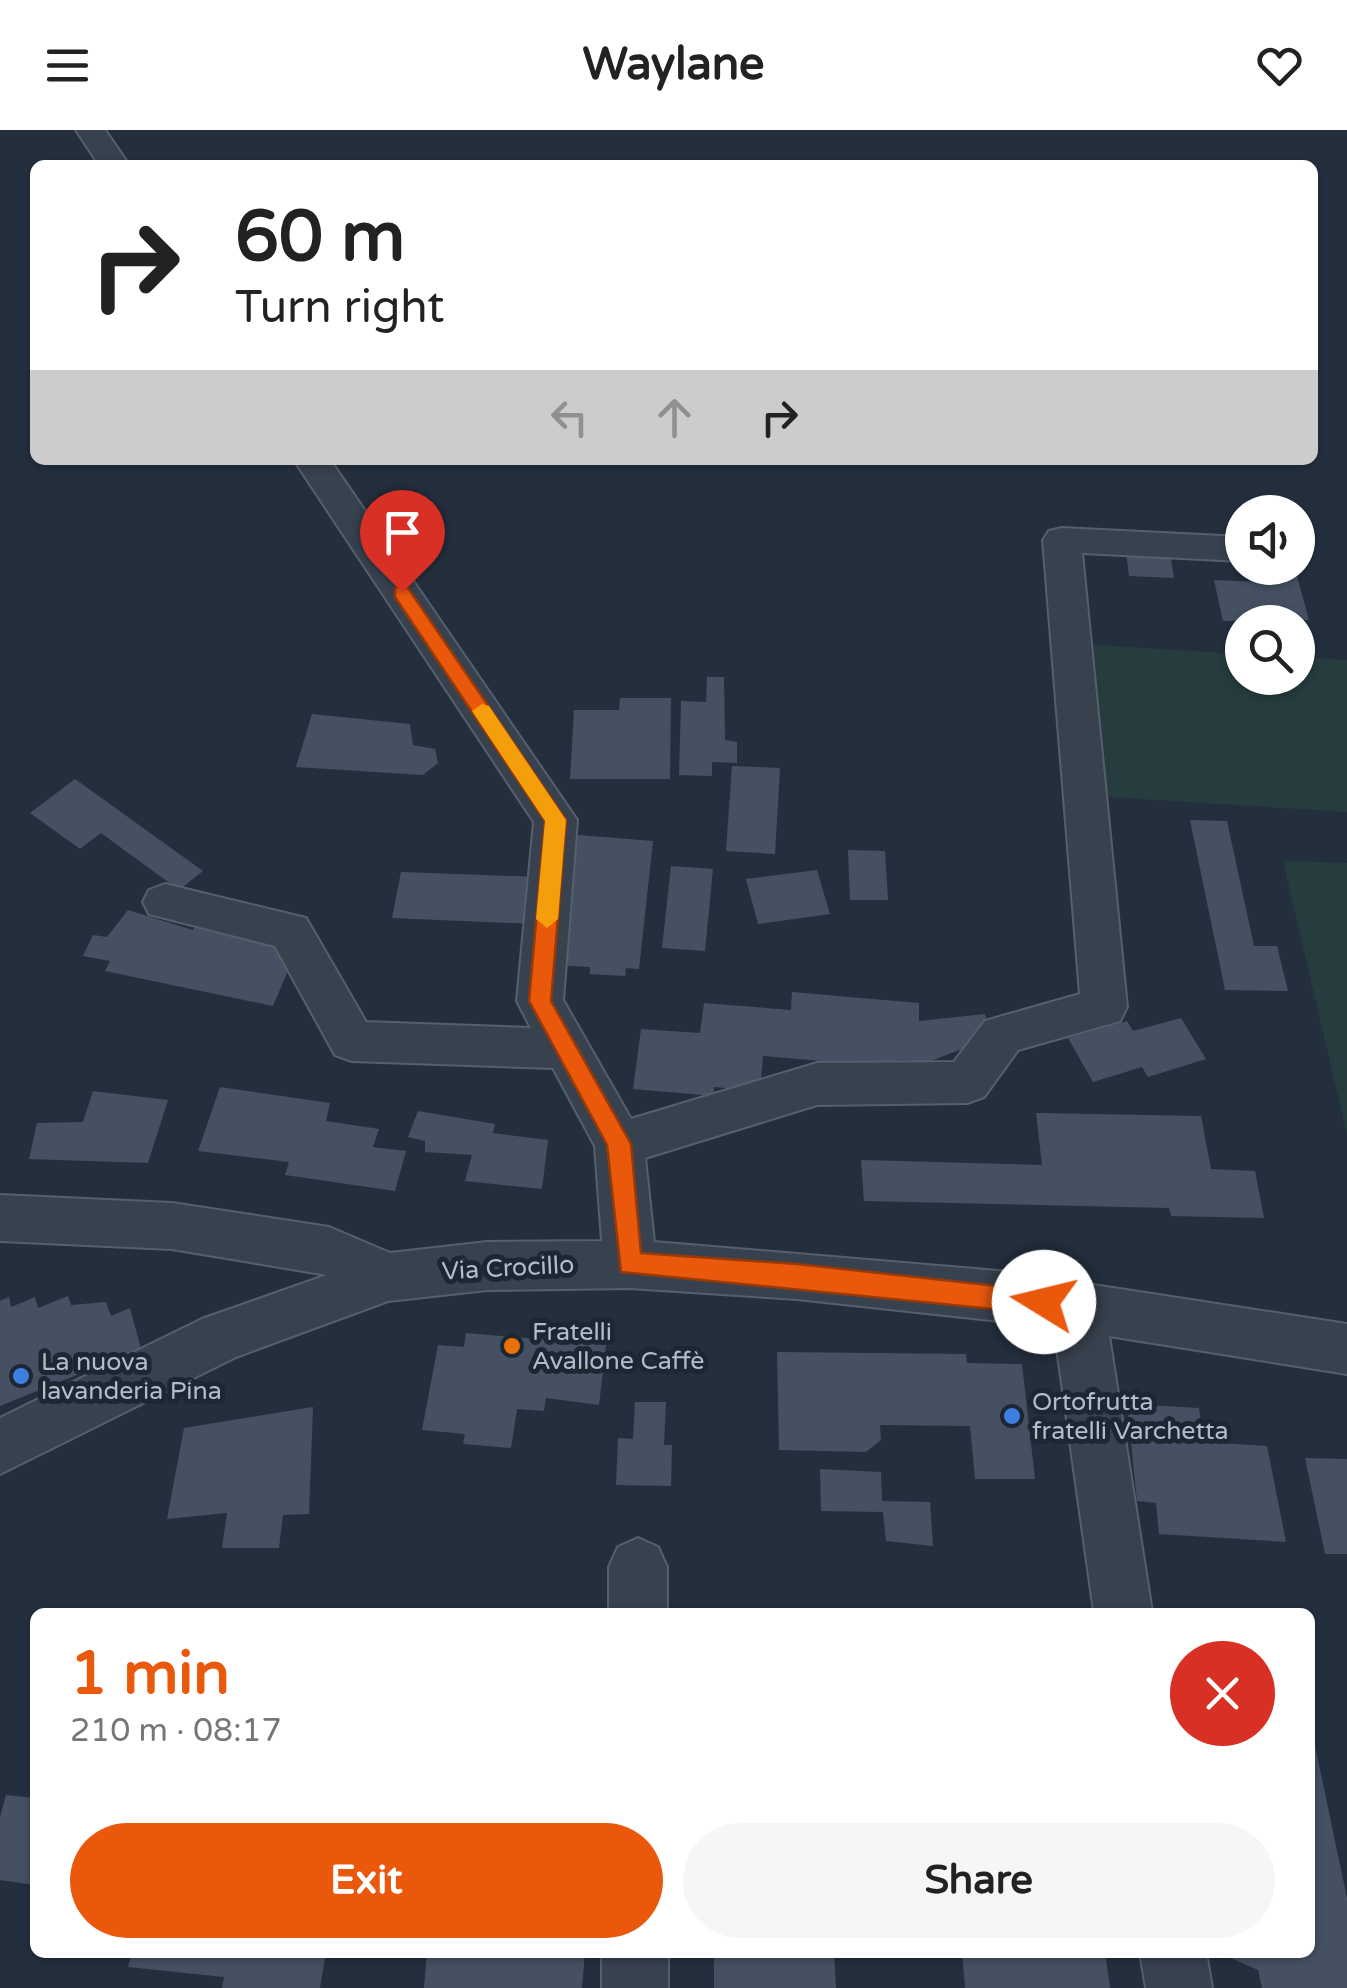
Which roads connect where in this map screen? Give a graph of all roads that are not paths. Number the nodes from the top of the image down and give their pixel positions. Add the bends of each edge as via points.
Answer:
1 (90, 130) edge
2 (111, 160) edge
3 (315, 465) edge
4 (1225, 548) edge
5 (165, 902) dead end
6 (568, 1049) junction
7 (619, 1144) junction
8 (0, 1218) edge
9 (630, 1264) junction
10 (388, 1277) junction
11 (1078, 1308) junction
12 (1347, 1349) edge
13 (0, 1447) edge
14 (1122, 1608) edge
15 (635, 1958) edge
16 (1175, 1958) edge
17 (635, 1988) edge
18 (1179, 1988) edge

1 - 2 street
3 - 6 street via 556,820 540,1001
4 - 7 street via 1062,540 1104,1007 1002,1035 967,1082 818,1084
5 - 6 street via 290,931 352,1041
6 - 7 street
7 - 9 street
8 - 10 street via 192,1229 330,1250
9 - 10 street, Via Crocillo via 487,1266
9 - 11 street, Via Crocillo via 1010,1296
10 - 13 street, Via Crocillo via 221,1337
11 - 12 street, Via Crocillo
11 - 14 street
15 - 17 street
16 - 18 street

